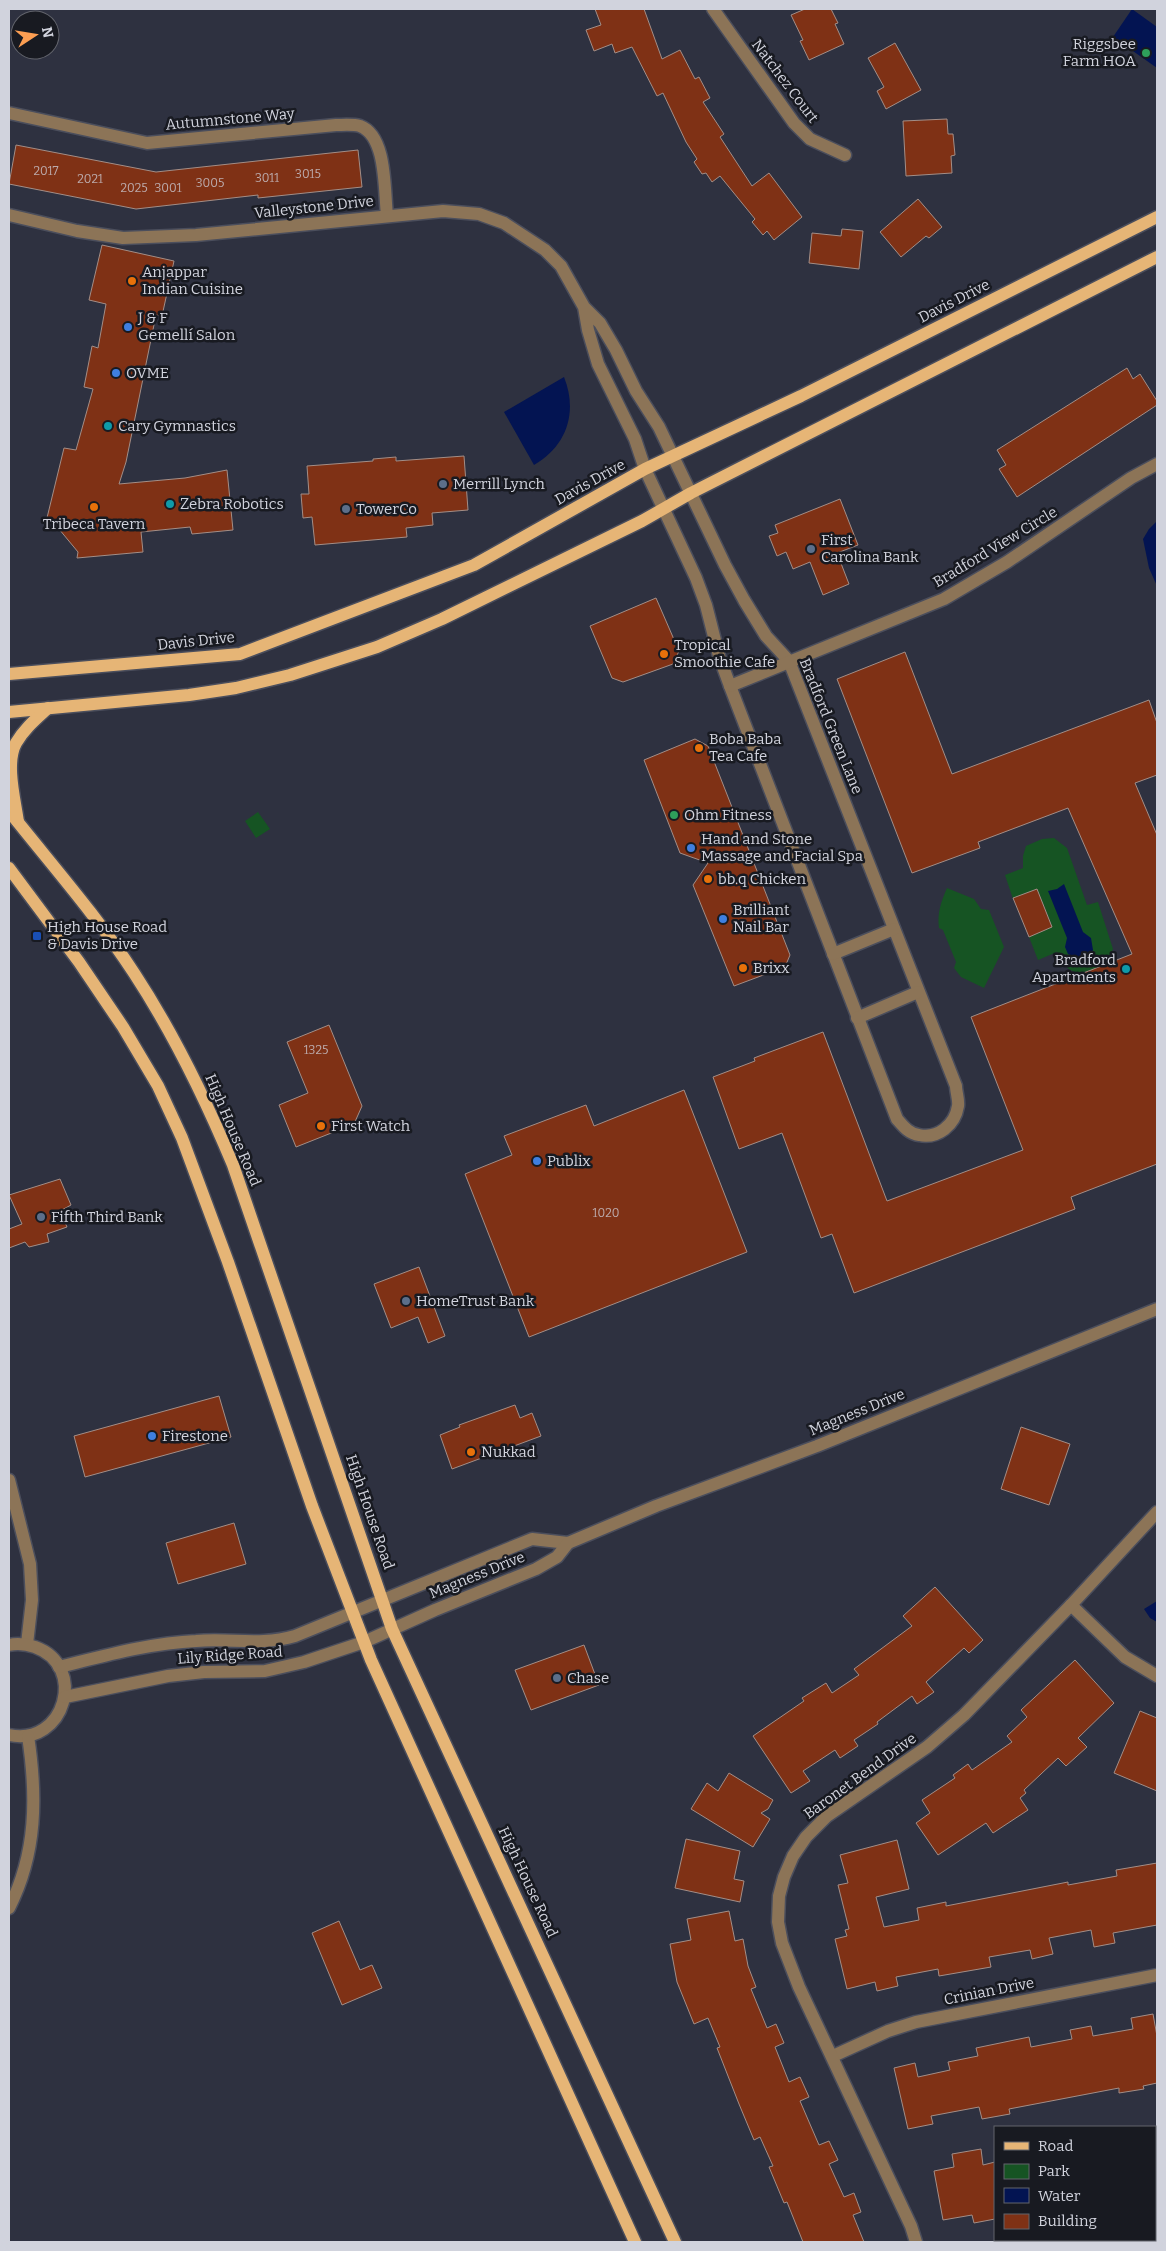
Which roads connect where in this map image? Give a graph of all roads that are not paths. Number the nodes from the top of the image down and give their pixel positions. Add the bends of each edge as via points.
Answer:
1 (713, 9) edge
2 (9, 113) edge
3 (845, 156) dead end
4 (9, 215) edge
5 (387, 215) junction
6 (1157, 217) edge
7 (1157, 257) edge
8 (584, 307) junction
9 (674, 455) junction
10 (1157, 464) edge
11 (645, 469) junction
12 (691, 493) junction
13 (665, 510) junction
14 (789, 661) junction
15 (9, 674) edge
16 (730, 686) junction
17 (48, 708) junction
18 (9, 712) edge
19 (9, 811) edge
20 (18, 823) junction
21 (9, 868) edge
22 (894, 929) junction
23 (833, 954) junction
24 (918, 992) junction
25 (857, 1018) junction
26 (1157, 1309) edge
27 (9, 1480) edge
28 (1157, 1512) edge
29 (568, 1543) junction
30 (383, 1601) junction
31 (1071, 1605) junction
32 (352, 1612) junction
33 (392, 1629) junction
34 (364, 1642) junction
35 (27, 1644) junction
36 (9, 1645) edge
37 (59, 1667) junction
38 (1157, 1676) edge
39 (65, 1697) junction
40 (9, 1735) edge
41 (28, 1736) junction
42 (9, 1908) edge
43 (1157, 1975) edge
44 (833, 2056) junction
45 (635, 2242) edge
46 (675, 2242) edge
47 (916, 2242) edge

1 - 3 street, Natchez Court via 794,123 810,139
2 - 5 street, Autumnstone Way via 147,143 336,125 358,126 369,131 379,148
4 - 5 street, Valleystone Drive via 76,231 124,238 196,235
5 - 8 street, Valleystone Drive via 442,211 478,214 504,223 545,250 561,266
6 - 9 main road, Davis Drive via 801,396
7 - 12 main road
8 - 9 street, Valleystone Drive via 600,323
8 - 11 street, Valleystone Drive via 598,364 636,439
9 - 11 main road, Davis Drive
9 - 12 street, Valleystone Drive
10 - 14 street, Bradford View Circle via 944,599
11 - 13 street, Valleystone Drive
11 - 15 main road, Davis Drive via 474,565 240,654
12 - 13 main road
12 - 14 street, Bradford Green Lane via 744,600 766,636
13 - 16 street, Bradford Green Lane via 700,587
13 - 17 main road via 442,618 368,650 236,688
14 - 16 street, Bradford View Circle
14 - 22 street, Bradford Green Lane
16 - 23 street, Bradford Green Lane
17 - 18 main road
17 - 20 main road via 28,726 15,745 10,770
19 - 20 main road, High House Road
20 - 30 main road, High House Road via 133,971 177,1045 213,1117 233,1165
21 - 32 main road via 79,962 122,1027 158,1086 182,1138
22 - 23 street
22 - 24 street, Bradford Green Lane
23 - 25 street, Bradford Green Lane
24 - 25 street
24 - 25 street, Bradford Green Lane via 956,1086 958,1105 954,1118 939,1134 919,1136 897,1119
26 - 29 street, Magness Drive
27 - 35 street via 30,1564 32,1600
28 - 31 street, Baronet Bend Drive
29 - 30 street, Magness Drive via 532,1539
29 - 33 street, Magness Drive via 557,1556 536,1569
30 - 32 street, Lily Ridge Road
30 - 33 main road, High House Road
31 - 38 street via 1126,1657
31 - 44 street, Baronet Bend Drive via 964,1715 927,1747 827,1816 793,1856 779,1896 778,1922 782,1943 799,1987
32 - 34 main road
32 - 37 street, Lily Ridge Road via 281,1640 180,1642
33 - 34 street, Lily Ridge Road
33 - 46 main road, High House Road
34 - 39 street, Lily Ridge Road via 284,1668 168,1676
34 - 45 main road
35 - 36 street
35 - 37 street via 42,1650
37 - 39 street via 65,1681
39 - 41 street via 60,1713 51,1724
40 - 41 street
41 - 42 street via 34,1777 31,1842 19,1889
43 - 44 street, Crinian Drive via 916,2022
44 - 47 street, Baronet Bend Drive

